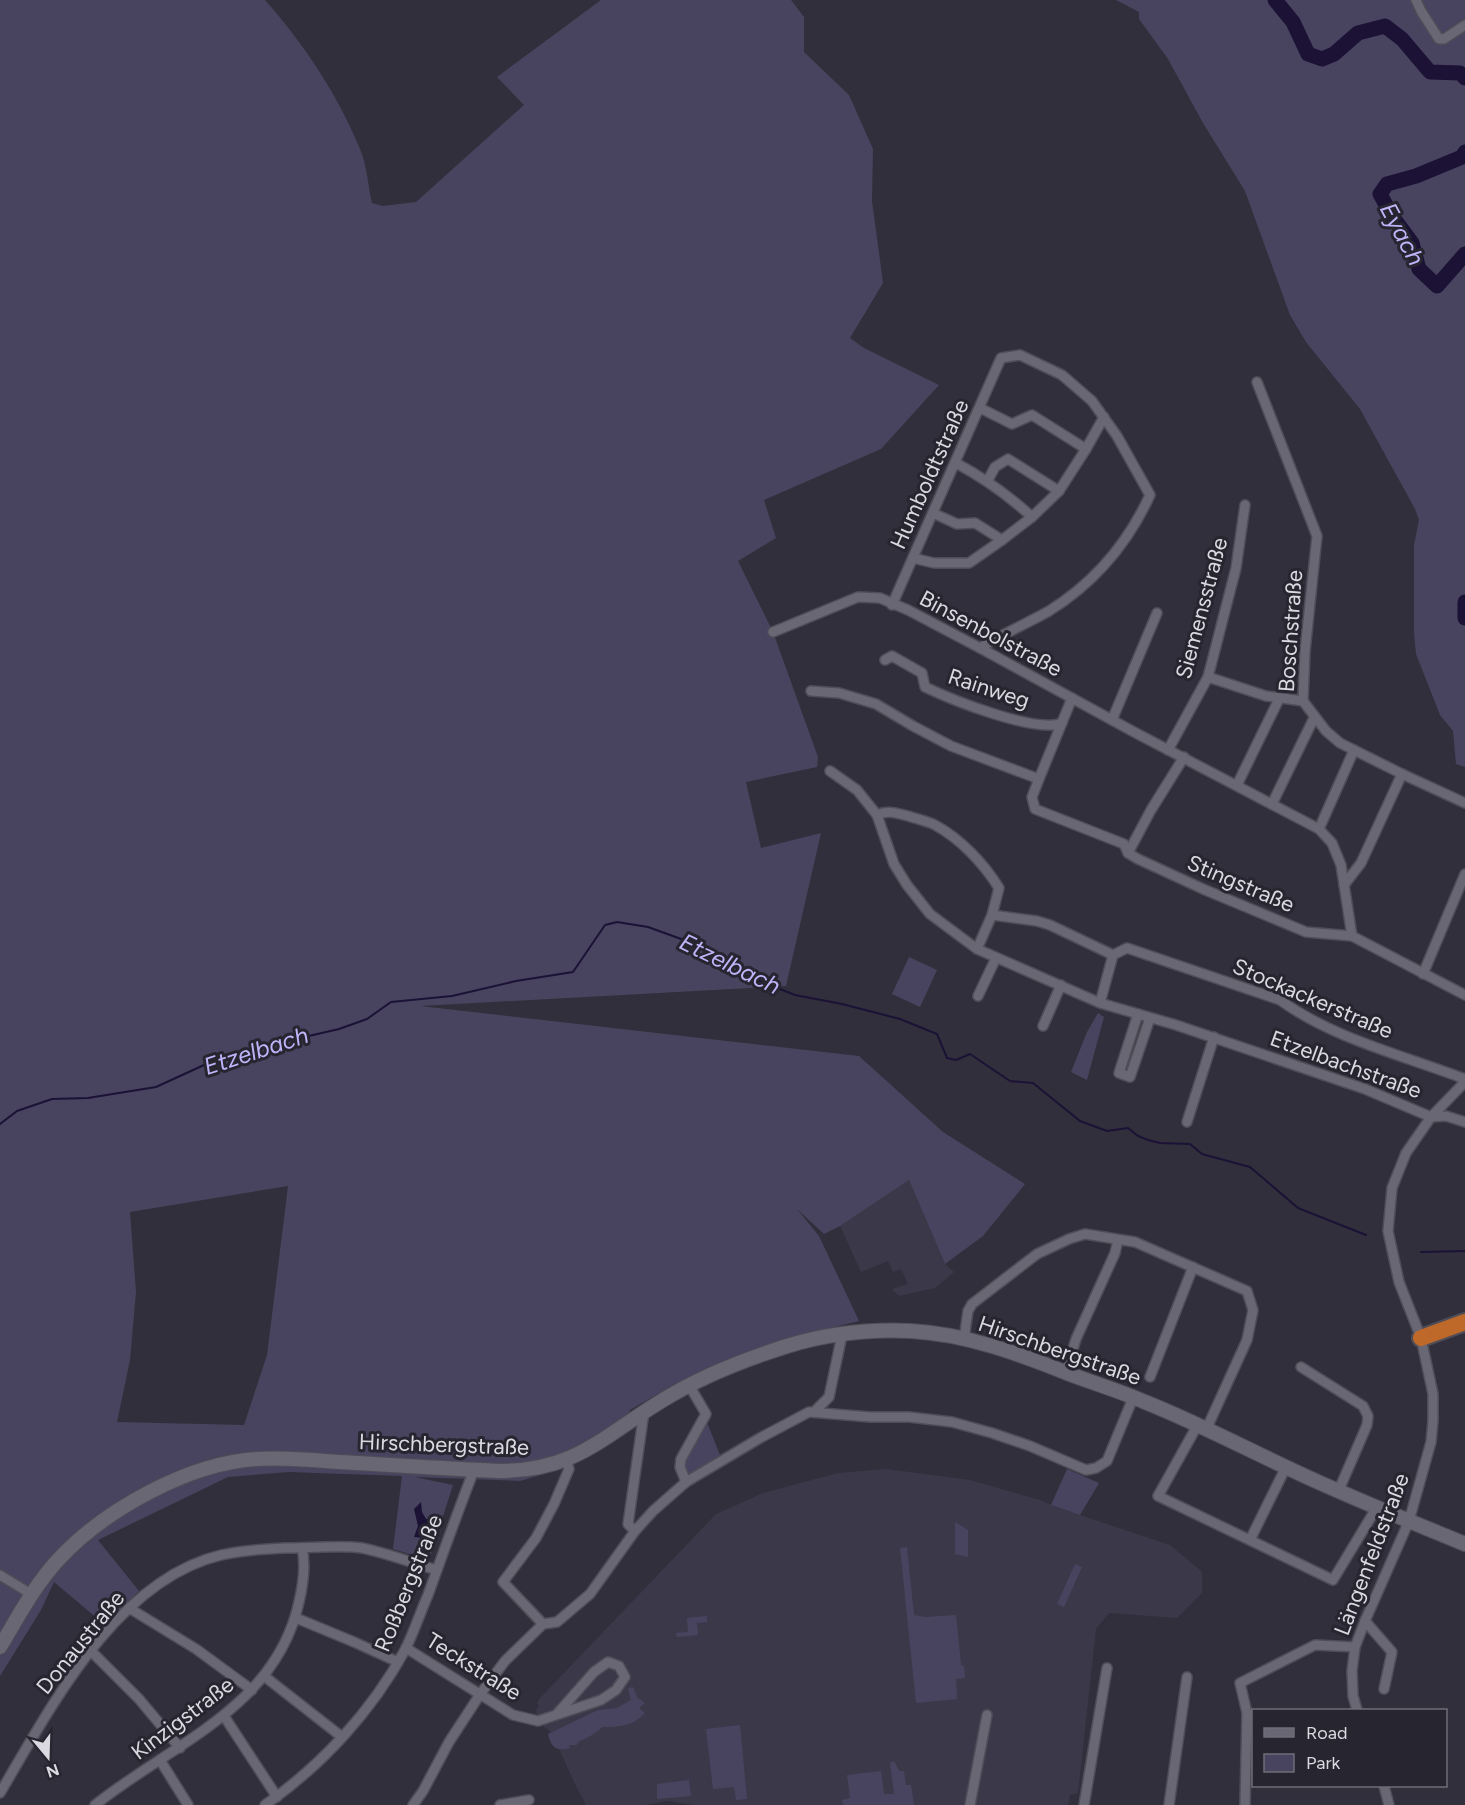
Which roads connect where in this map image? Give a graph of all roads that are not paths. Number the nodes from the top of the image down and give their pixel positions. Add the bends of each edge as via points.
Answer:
1 (1416, 0) edge
2 (1465, 25) edge
3 (1257, 382) dead end
4 (980, 408) junction
5 (1104, 417) junction
6 (1086, 449) junction
7 (956, 463) junction
8 (988, 480) junction
9 (1059, 491) junction
10 (1245, 505) dead end
11 (933, 513) junction
12 (1032, 517) junction
13 (1002, 540) junction
14 (913, 558) junction
15 (892, 605) junction
16 (1157, 613) dead end
17 (773, 632) dead end
18 (980, 648) junction
19 (885, 660) dead end
20 (1208, 677) junction
21 (811, 691) dead end
22 (1072, 698) junction
23 (1279, 699) junction
24 (1302, 701) junction
25 (1314, 718) junction
26 (1112, 720) junction
27 (1062, 723) junction
28 (1168, 750) junction
29 (1354, 750) junction
30 (1184, 757) junction
31 (830, 771) dead end
32 (1402, 774) junction
33 (1039, 779) junction
34 (1237, 786) junction
35 (1465, 803) edge
36 (1272, 804) junction
37 (877, 815) junction
38 (1319, 829) junction
39 (1128, 853) junction
40 (1465, 874) edge
41 (1344, 885) junction
42 (992, 915) junction
43 (1352, 936) junction
44 (976, 949) junction
45 (1113, 955) junction
46 (996, 958) junction
47 (1423, 974) junction
48 (1061, 986) junction
49 (1465, 995) edge
50 (978, 996) dead end
51 (1100, 1004) junction
52 (1138, 1014) junction
53 (1150, 1018) junction
54 (1043, 1026) dead end
55 (1214, 1037) junction
56 (1465, 1080) edge
57 (1431, 1118) junction
58 (1187, 1122) dead end
59 (1465, 1122) edge
60 (1118, 1240) junction
61 (1193, 1267) junction
62 (1465, 1322) edge
63 (842, 1335) junction
64 (1420, 1338) junction
65 (964, 1339) junction
66 (1301, 1367) dead end
67 (1066, 1372) junction
68 (1150, 1377) dead end
69 (689, 1385) junction
70 (1133, 1398) junction
71 (815, 1411) junction
72 (644, 1412) junction
73 (1202, 1428) junction
74 (566, 1460) junction
75 (1286, 1467) junction
76 (474, 1470) junction
77 (686, 1482) junction
78 (1338, 1492) junction
79 (1377, 1507) junction
80 (1409, 1521) junction
81 (635, 1531) junction
82 (1250, 1540) junction
83 (1465, 1544) edge
84 (302, 1548) junction
85 (437, 1570) junction
86 (0, 1575) edge
87 (31, 1594) junction
88 (129, 1608) junction
89 (296, 1618) junction
90 (1365, 1621) junction
91 (543, 1624) junction
92 (0, 1647) edge
93 (406, 1647) junction
94 (1355, 1647) junction
95 (91, 1651) junction
96 (398, 1662) junction
97 (1107, 1668) dead end
98 (264, 1676) junction
99 (1187, 1677) dead end
100 (1384, 1689) dead end
101 (252, 1690) junction
102 (481, 1693) junction
103 (1357, 1709) edge
104 (556, 1715) junction
105 (987, 1715) dead end
106 (224, 1716) junction
107 (342, 1737) junction
108 (180, 1748) junction
109 (160, 1760) junction
110 (1384, 1787) edge
111 (0, 1793) edge
112 (277, 1797) junction
113 (529, 1800) dead end
114 (97, 1804) edge
115 (188, 1805) edge
116 (265, 1805) edge
117 (413, 1805) edge
118 (500, 1805) edge
119 (970, 1805) edge
120 (1084, 1805) edge
121 (1169, 1805) edge
122 (1245, 1805) edge
123 (1389, 1805) edge

1 - 2 street via 1439,39
3 - 24 street, Boschstraße via 1317,536
4 - 5 street, Humboldtstraße via 1001,358 1020,355 1062,375
4 - 6 street via 1012,424 1032,415
4 - 7 street, Humboldtstraße
5 - 6 street
5 - 18 street via 1150,495 1142,514 1110,560 1077,590 1050,610
6 - 9 street
7 - 8 street
7 - 11 street, Humboldtstraße
8 - 9 street via 995,467 1008,459
8 - 12 street
9 - 12 street
10 - 20 street, Siemensstraße via 1236,568
11 - 13 street via 957,524 975,523
11 - 14 street, Humboldtstraße
12 - 13 street
13 - 14 street via 969,563 934,563
14 - 15 street, Humboldtstraße
15 - 17 street, Binsenbolstraße via 880,598 858,597
15 - 18 street, Binsenbolstraße
16 - 26 street
18 - 22 street, Binsenbolstraße
19 - 27 street, Rainweg via 892,656 922,673 924,687 956,701 1040,724
20 - 23 street
20 - 28 street, Siemensstraße
21 - 33 street via 839,693 876,704 951,746
22 - 26 street, Binsenbolstraße
22 - 27 street, Stingstraße
23 - 24 street
23 - 34 street
24 - 25 street, Boschstraße
25 - 29 street, Boschstraße
25 - 36 street
26 - 28 street, Binsenbolstraße
27 - 33 street, Stingstraße
28 - 30 street, Binsenbolstraße
29 - 32 street, Boschstraße
29 - 38 street
30 - 34 street, Binsenbolstraße
30 - 39 street
31 - 37 street, Etzelbachstraße via 857,790
32 - 35 street, Boschstraße
32 - 41 street via 1361,863
33 - 39 street, Stingstraße via 1032,797 1035,808 1124,844
34 - 36 street, Binsenbolstraße
36 - 38 street, Binsenbolstraße
37 - 42 street via 896,812 934,825 957,841 988,871 999,888
37 - 44 street, Etzelbachstraße via 894,864 906,885 930,914
38 - 41 street, Binsenbolstraße via 1332,843
39 - 43 street, Stingstraße via 1306,932
40 - 47 street
41 - 43 street, Binsenbolstraße
42 - 44 street
42 - 45 street via 1050,925
43 - 47 street, Stingstraße
44 - 46 street, Etzelbachstraße
45 - 51 street
45 - 56 street, Stockackerstraße via 1127,948 1280,1000 1340,1035
46 - 48 street, Etzelbachstraße
46 - 50 street
47 - 49 street, Stingstraße
48 - 51 street, Etzelbachstraße
48 - 54 street
51 - 52 street, Etzelbachstraße
52 - 53 street, Etzelbachstraße
52 - 53 street via 1119,1073 1130,1077
53 - 55 street, Etzelbachstraße
55 - 57 street, Etzelbachstraße via 1365,1089
55 - 58 street
56 - 57 street, Längenfeldstraße
57 - 59 street, Etzelbachstraße via 1446,1116
57 - 64 street, Längenfeldstraße via 1406,1153 1392,1188 1388,1231 1399,1282
60 - 61 street via 1135,1242
60 - 65 street via 1085,1234 1037,1254 972,1304
60 - 67 street
61 - 68 street
61 - 73 street via 1247,1291 1253,1310 1247,1340
62 - 64 highway
63 - 65 street, Hirschbergstraße via 912,1331
63 - 69 street, Hirschbergstraße via 805,1340 765,1353
63 - 71 street via 829,1397
64 - 80 street, Längenfeldstraße via 1433,1394 1432,1421 1426,1462
65 - 67 street, Hirschbergstraße
66 - 78 street via 1363,1406 1368,1416
67 - 70 street, Hirschbergstraße
69 - 72 street, Hirschbergstraße
69 - 77 street via 706,1414 681,1459
70 - 71 street via 1107,1461 1086,1470 1030,1446 952,1422
70 - 73 street, Hirschbergstraße
71 - 77 street via 792,1420
72 - 74 street, Hirschbergstraße
72 - 81 street via 628,1524
73 - 75 street, Hirschbergstraße
73 - 82 street via 1158,1496
74 - 76 street, Hirschbergstraße via 518,1471
74 - 91 street via 569,1469 554,1504 536,1538 503,1582
75 - 78 street, Hirschbergstraße
75 - 82 street
76 - 85 street, Roßbergstraße
76 - 87 street, Hirschbergstraße via 257,1459 214,1467 167,1484 120,1508 58,1560
77 - 81 street
78 - 79 street, Hirschbergstraße
79 - 80 street, Hirschbergstraße
79 - 82 street via 1333,1580
80 - 83 street, Hirschbergstraße
80 - 90 street, Längenfeldstraße
81 - 91 street via 590,1594 557,1622
84 - 85 street, Donaustraße via 361,1548
84 - 88 street, Donaustraße via 221,1555 167,1578
84 - 89 street, Kinzigstraße via 302,1589
85 - 93 street, Roßbergstraße
86 - 87 street
87 - 92 street, Hirschbergstraße
88 - 95 street, Donaustraße
88 - 101 street via 196,1649
89 - 96 street
89 - 98 street, Kinzigstraße
90 - 94 street, Längenfeldstraße
90 - 100 street via 1392,1652
91 - 102 street
93 - 96 street, Roßbergstraße
93 - 102 street, Teckstraße
94 - 103 street, Längenfeldstraße via 1352,1671
94 - 122 street via 1315,1645 1240,1683 1247,1713
95 - 108 street
95 - 111 street, Donaustraße
96 - 107 street, Roßbergstraße
97 - 120 street
98 - 101 street, Kinzigstraße
98 - 107 street
99 - 121 street
101 - 106 street, Kinzigstraße
102 - 104 street, Teckstraße via 513,1715 538,1721
102 - 117 street
104 - 104 street, Teckstraße via 602,1700 616,1690 625,1677 619,1666 608,1662 594,1672
105 - 119 street
106 - 108 street, Kinzigstraße
106 - 112 street
107 - 112 street, Roßbergstraße via 318,1764
108 - 109 street, Kinzigstraße
109 - 114 street, Kinzigstraße
109 - 115 street
110 - 123 street
112 - 116 street, Roßbergstraße
113 - 118 street

